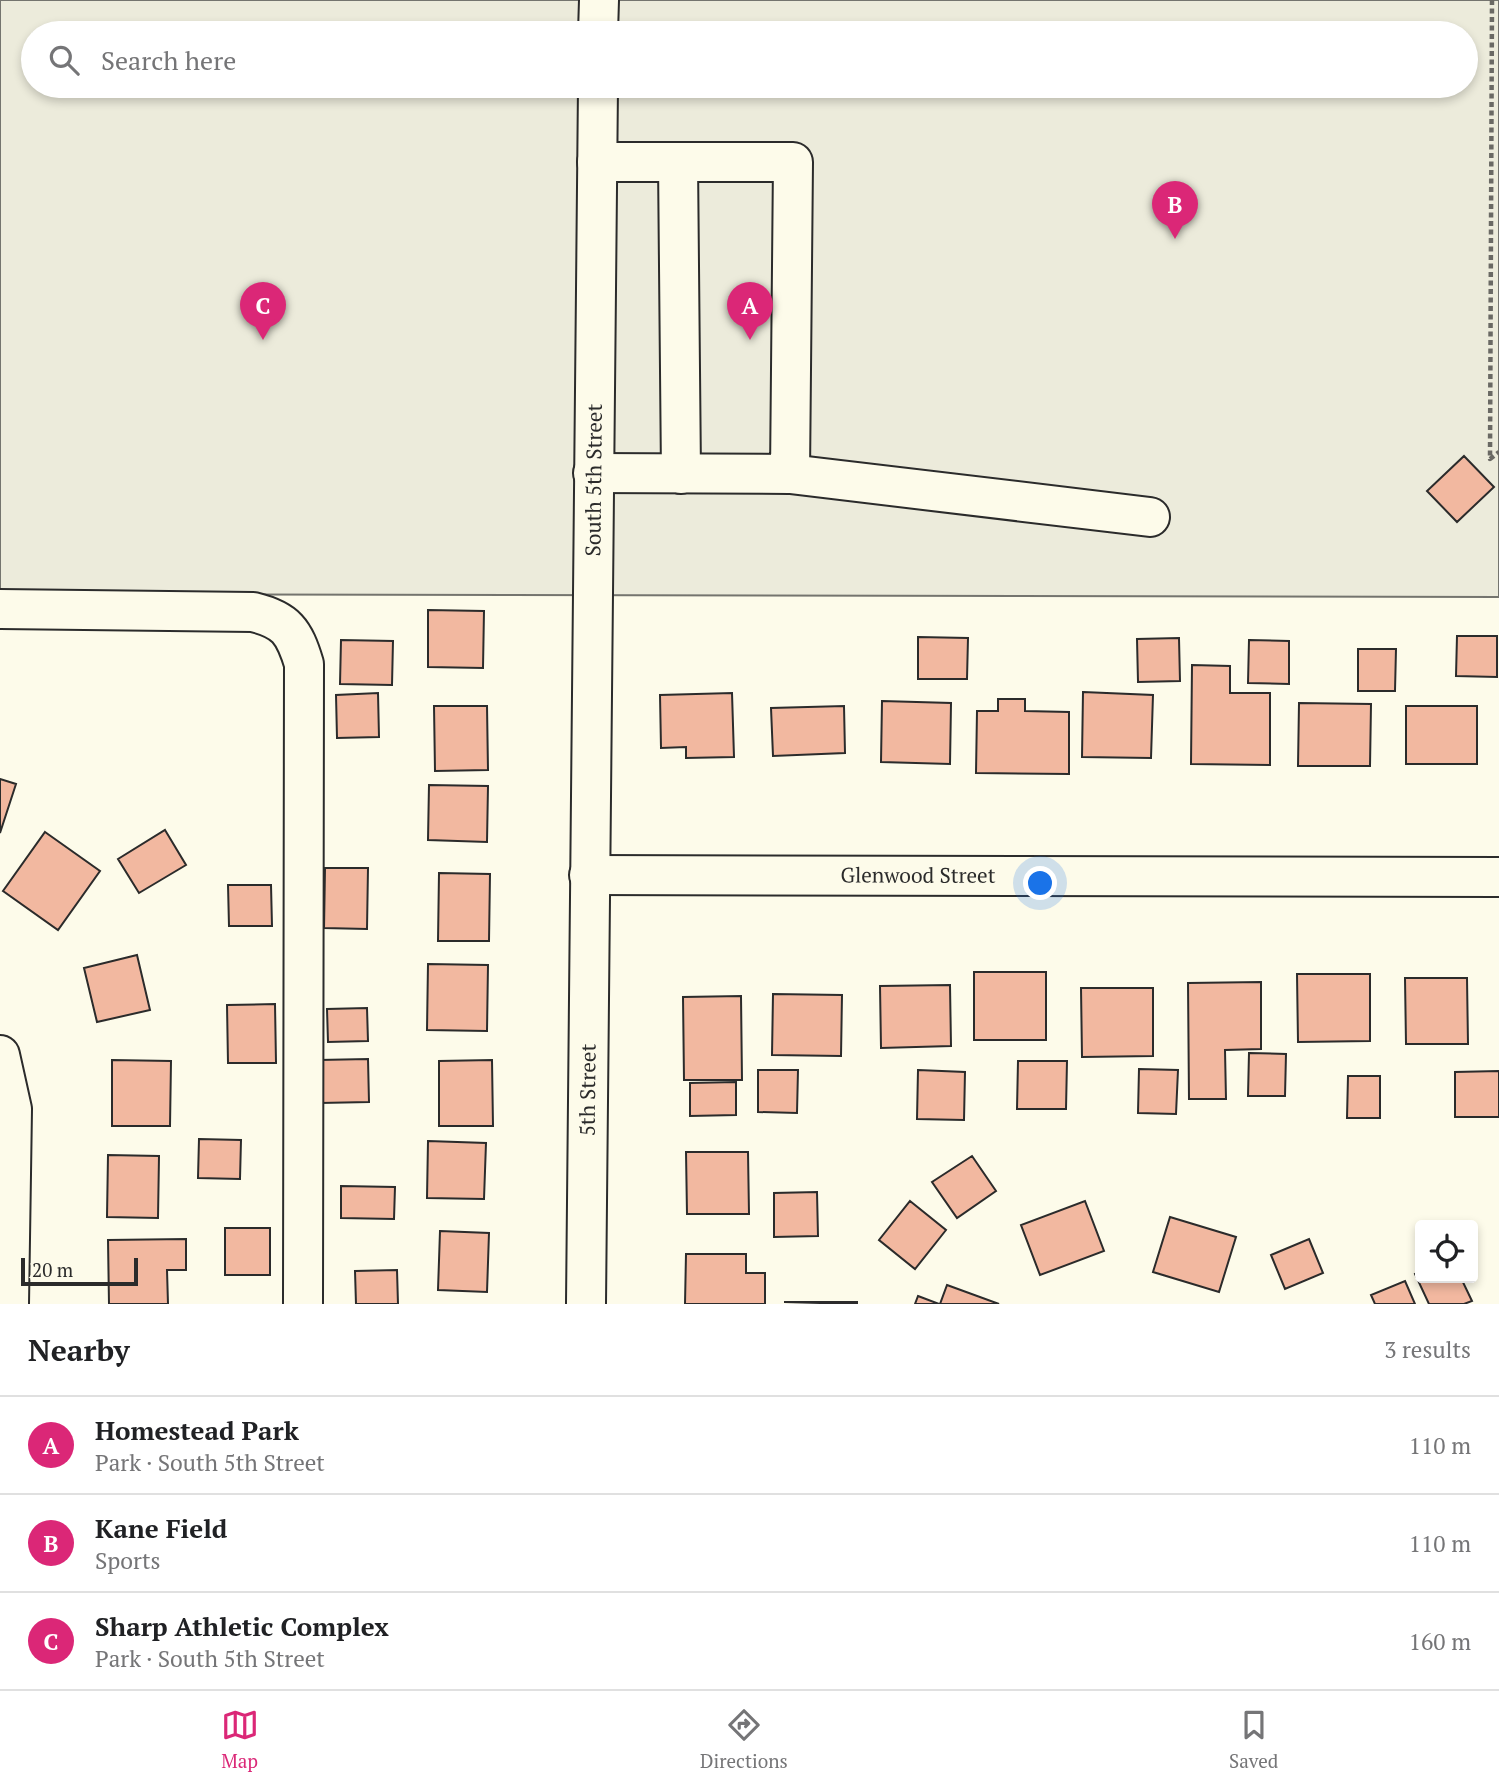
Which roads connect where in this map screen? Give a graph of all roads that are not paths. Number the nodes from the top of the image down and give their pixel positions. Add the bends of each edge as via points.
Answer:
1 (599, 0) edge
2 (598, 21) edge
3 (598, 98) edge
4 (597, 162) junction
5 (678, 162) junction
6 (593, 473) junction
7 (681, 474) junction
8 (790, 474) junction
9 (1150, 517) dead end
10 (0, 609) edge
11 (589, 876) junction
12 (1499, 877) edge
13 (0, 1055) edge
14 (9, 1304) edge
15 (303, 1304) edge
16 (586, 1304) edge

1 - 2 street
3 - 4 street, South 5th Street
4 - 5 street
4 - 6 street, South 5th Street
5 - 7 street
5 - 8 street via 793,162
6 - 7 street
6 - 11 street, South 5th Street
7 - 8 street
8 - 9 street
10 - 15 street via 253,611 278,618 297,639 304,664
11 - 12 street, Glenwood Street
11 - 16 street, 5th Street
13 - 14 street via 12,1110

